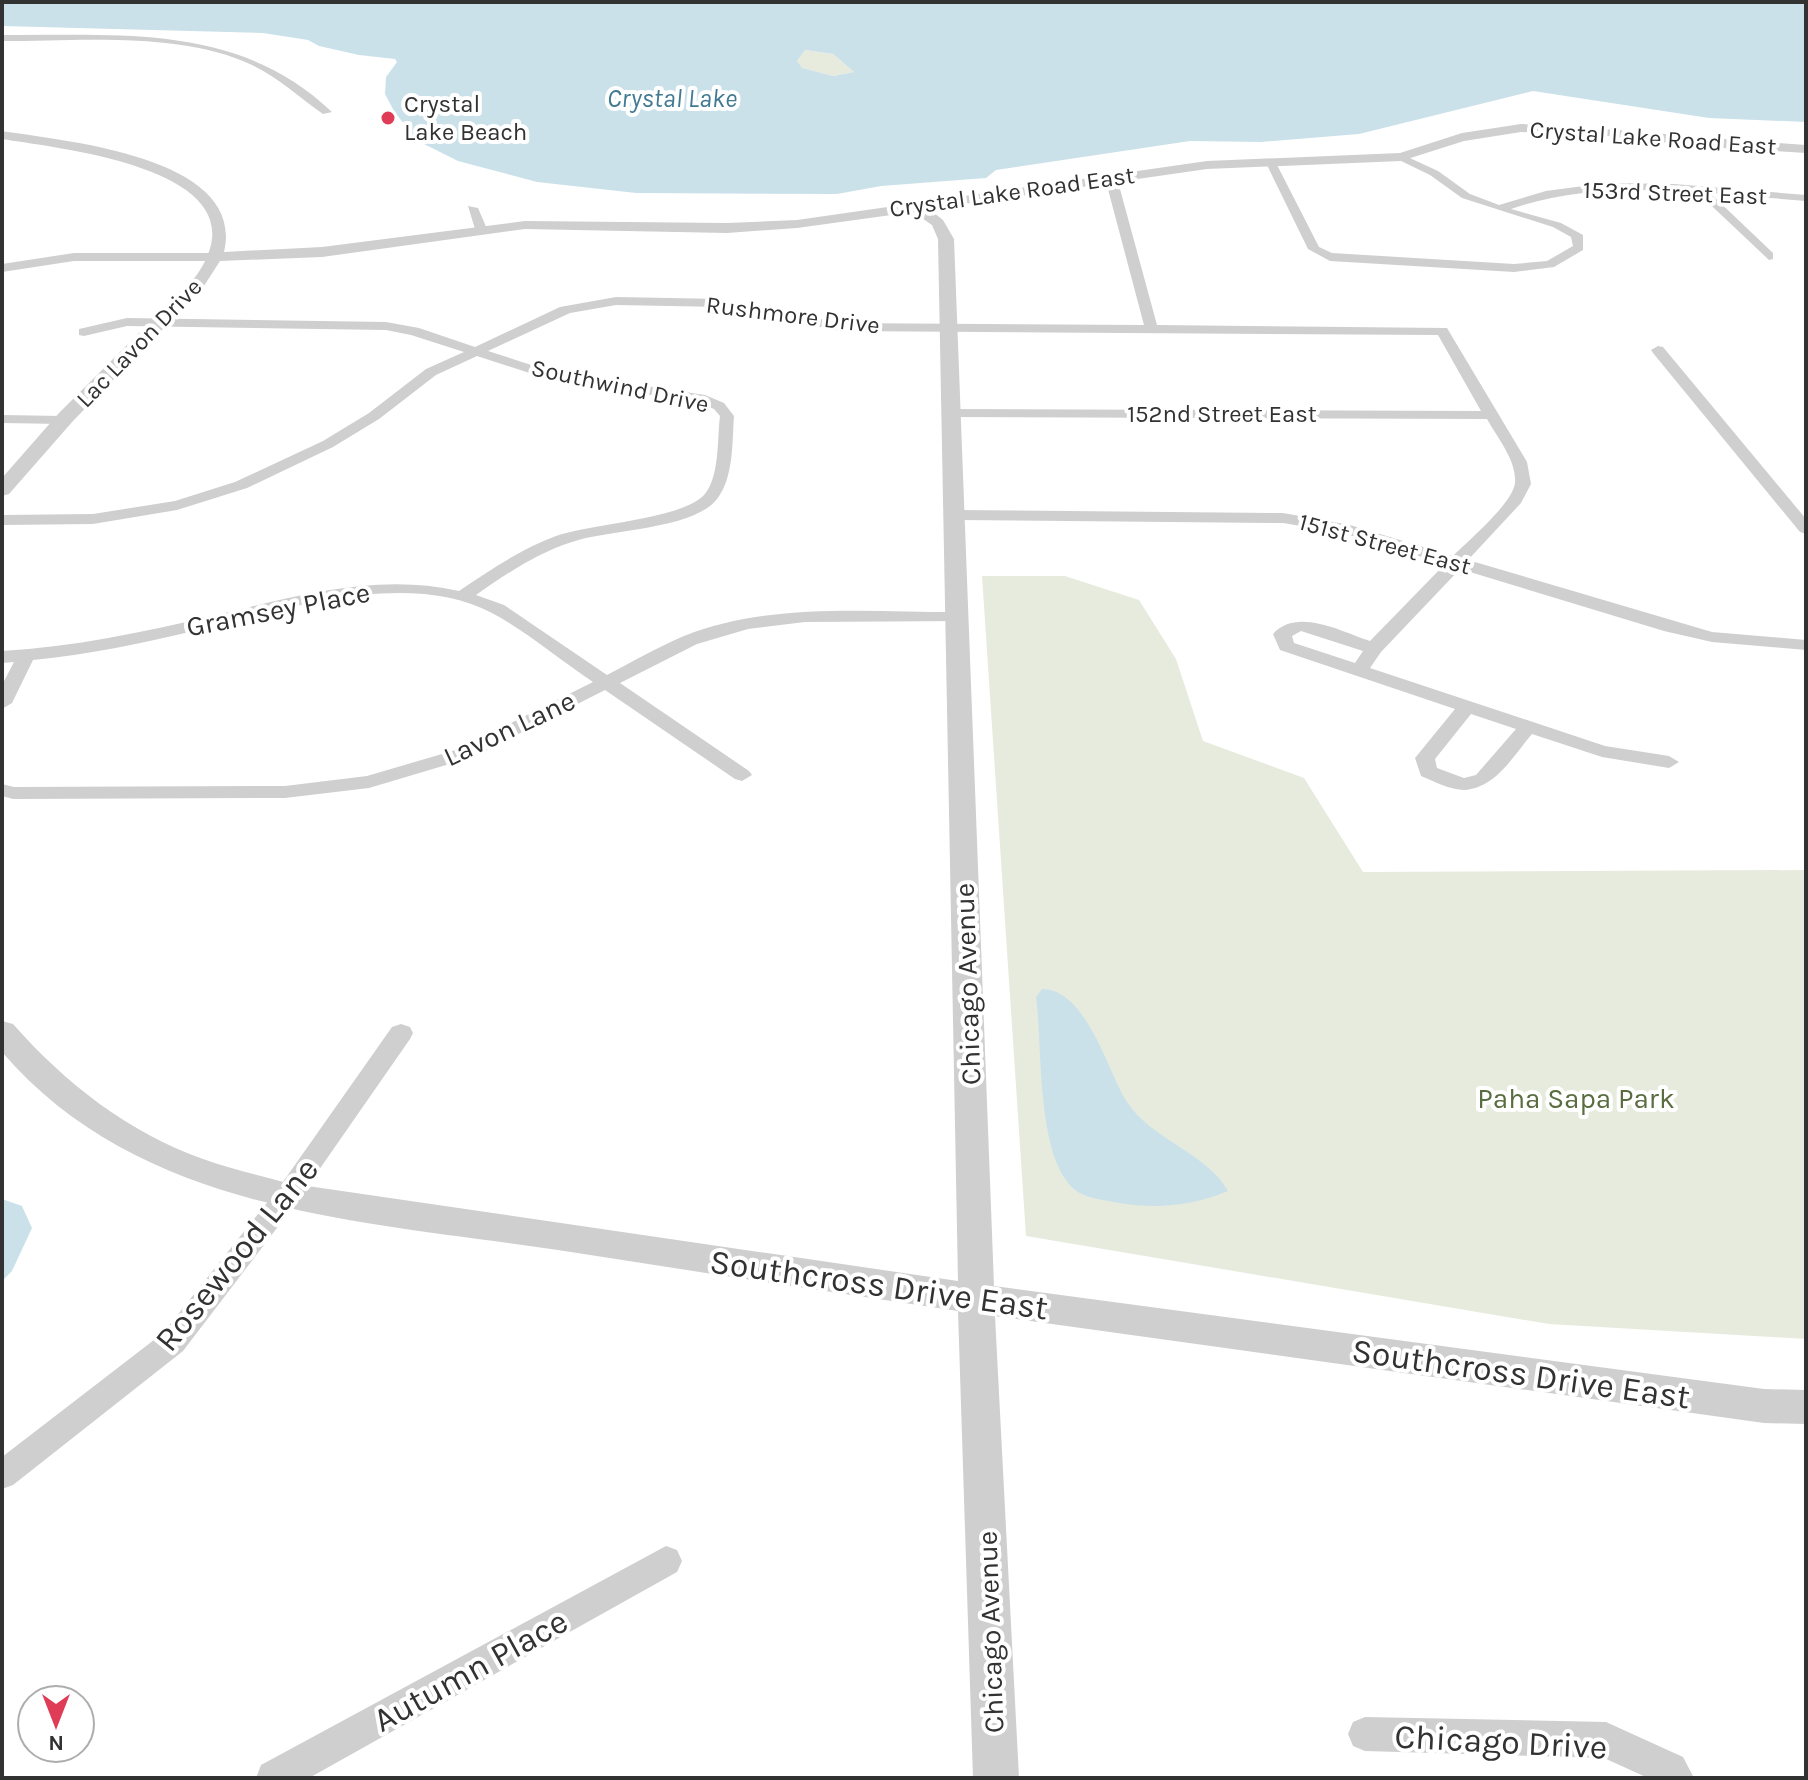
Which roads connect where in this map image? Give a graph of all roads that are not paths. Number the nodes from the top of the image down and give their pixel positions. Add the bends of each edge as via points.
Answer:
1 (2, 38) edge
2 (327, 112) dead end
3 (2, 135) edge
4 (1806, 149) edge
5 (1401, 157) junction
6 (1270, 161) junction
7 (1111, 178) junction
8 (1702, 192) junction
9 (1806, 198) edge
10 (913, 205) junction
11 (472, 208) dead end
12 (1499, 209) junction
13 (481, 229) junction
14 (1769, 256) dead end
15 (215, 257) junction
16 (2, 268) edge
17 (161, 322) junction
18 (949, 330) junction
19 (1152, 330) junction
20 (84, 332) dead end
21 (1658, 350) dead end
22 (472, 351) junction
23 (951, 413) junction
24 (1492, 415) junction
25 (2, 419) edge
26 (63, 420) junction
27 (2, 490) edge
28 (954, 515) junction
29 (2, 520) edge
30 (1806, 529) edge
31 (1456, 562) junction
32 (465, 595) junction
33 (957, 617) junction
34 (1806, 645) edge
35 (1374, 648) junction
36 (26, 656) junction
37 (2, 657) edge
38 (1359, 670) junction
39 (606, 682) junction
40 (2, 703) edge
41 (1467, 707) junction
42 (1527, 728) junction
43 (1669, 762) dead end
44 (742, 775) dead end
45 (2, 790) edge
46 (2, 1032) edge
47 (401, 1033) dead end
48 (287, 1196) junction
49 (976, 1299) junction
50 (1806, 1407) edge
51 (2, 1475) edge
52 (666, 1561) dead end
53 (1365, 1734) dead end
54 (274, 1778) edge
55 (996, 1778) edge
56 (1676, 1778) edge

1 - 2 street via 159,42 226,52 256,63
3 - 15 street, Lac Lavon Drive via 119,158 181,181 203,196 216,214 220,236
4 - 5 street, Crystal Lake Road East via 1521,128 1462,137
5 - 6 street, Crystal Lake Road East
5 - 12 street
6 - 7 street, Crystal Lake Road East
6 - 12 street via 1314,249 1330,257 1524,267 1550,264 1579,247 1577,235 1557,225
7 - 10 street, Crystal Lake Road East
7 - 19 street
8 - 9 street, 153rd Street East
8 - 12 street, 153rd Street East via 1581,188
8 - 14 street
10 - 13 street, Crystal Lake Road East via 753,227 574,224
10 - 18 street, Chicago Avenue via 938,223 946,239
11 - 13 street
13 - 15 street, Crystal Lake Road East via 322,252
15 - 16 street via 74,257
15 - 17 street, Lac Lavon Drive
17 - 20 street, Southwind Drive via 127,322
17 - 22 street, Southwind Drive via 386,326
17 - 26 street, Lac Lavon Drive
18 - 19 street, Rushmore Drive
18 - 22 street, Rushmore Drive via 840,327 723,303 616,301 565,310
18 - 23 street, Chicago Avenue
19 - 24 street, Rushmore Drive via 1442,331
21 - 30 street
22 - 29 street, Rushmore Drive via 431,372 328,444 241,485 177,505 93,519
22 - 32 street, Southwind Drive via 551,376 700,398 727,416 717,489 708,501 682,513 578,534 519,557
23 - 24 street, 152nd Street East
23 - 28 street, Chicago Avenue
24 - 31 street via 1519,462 1523,484 1513,503
25 - 26 street
26 - 27 street, Lac Lavon Drive
28 - 31 street, 151st Street East via 1283,518 1344,528
28 - 33 street, Chicago Avenue
31 - 34 street, 151st Street East via 1712,637
31 - 35 street
32 - 36 street, Gramsey Place via 356,589
32 - 39 street, Gramsey Place via 498,609
33 - 39 street, Lavon Lane via 805,617 747,624 691,640
33 - 49 street, Chicago Avenue
35 - 38 street
35 - 38 street via 1302,626 1282,634 1286,646
36 - 37 street, Gramsey Place
36 - 40 street
38 - 41 street
39 - 44 street, Gramsey Place
39 - 45 street, Lavon Lane via 466,753 369,782 285,792
41 - 42 street
41 - 42 street via 1425,758 1428,772 1463,784 1483,779
42 - 43 street via 1602,751
46 - 48 street, Southcross Drive East via 32,1068 90,1118 177,1163
47 - 48 street, Rosewood Lane
48 - 49 street, Southcross Drive East
48 - 51 street, Rosewood Lane via 173,1342
49 - 50 street, Southcross Drive East via 1764,1406
49 - 55 street, Chicago Avenue
52 - 54 street, Autumn Place
53 - 56 street, Chicago Drive via 1606,1740 1670,1770

